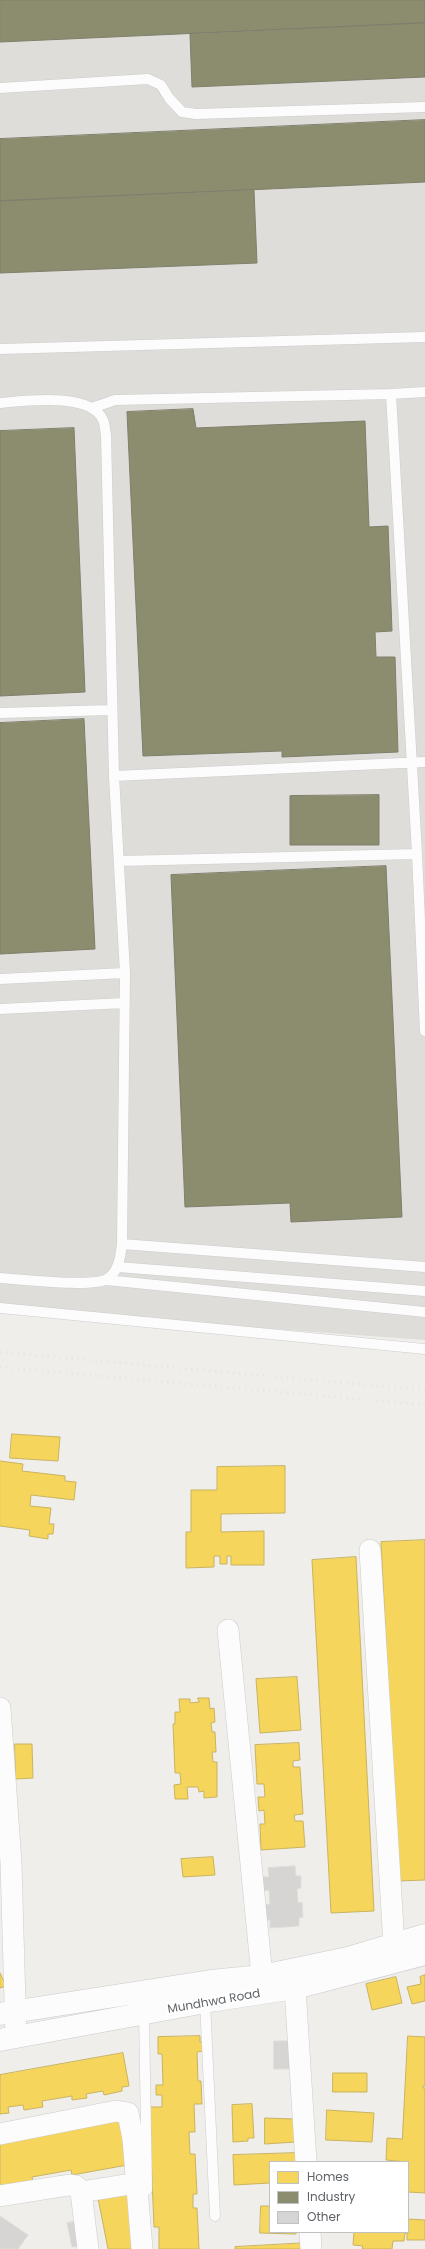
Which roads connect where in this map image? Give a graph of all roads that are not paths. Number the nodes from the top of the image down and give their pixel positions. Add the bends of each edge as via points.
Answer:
1 (0, 88) edge
2 (425, 107) edge
3 (425, 337) edge
4 (0, 349) edge
5 (425, 392) edge
6 (391, 394) junction
7 (0, 403) edge
8 (92, 408) junction
9 (112, 710) junction
10 (0, 713) edge
11 (411, 762) junction
12 (425, 762) edge
13 (114, 776) junction
14 (417, 854) junction
15 (120, 861) junction
16 (125, 973) junction
17 (0, 979) edge
18 (125, 1003) junction
19 (0, 1009) edge
20 (425, 1031) edge
21 (122, 1244) junction
22 (118, 1267) junction
23 (425, 1267) edge
24 (0, 1278) edge
25 (106, 1280) junction
26 (425, 1291) edge
27 (0, 1308) edge
28 (425, 1312) edge
29 (425, 1349) edge
30 (370, 1550) dead end
31 (228, 1630) dead end
32 (0, 1708) edge
33 (6, 1864) edge
34 (425, 1935) edge
35 (394, 1945) junction
36 (425, 1954) edge
37 (262, 1976) junction
38 (295, 1988) junction
39 (205, 2002) junction
40 (8, 2013) edge
41 (144, 2014) junction
42 (8, 2039) edge
43 (0, 2134) edge
44 (306, 2161) edge
45 (137, 2183) junction
46 (81, 2192) junction
47 (0, 2196) edge
48 (215, 2216) dead end
49 (310, 2233) edge
50 (88, 2249) edge
51 (142, 2249) edge
52 (148, 2249) edge
53 (311, 2249) edge

1 - 2 lane via 148,79 161,85 182,112 196,114
3 - 4 lane
5 - 6 lane
6 - 8 lane via 115,400
6 - 11 lane
7 - 8 lane via 55,400
8 - 9 lane via 103,419 106,435
9 - 10 lane
9 - 13 lane
11 - 12 lane
11 - 13 lane
11 - 14 lane
13 - 15 lane
14 - 15 lane
14 - 20 lane
15 - 16 lane
16 - 17 lane
16 - 18 lane
18 - 19 lane
18 - 21 lane
21 - 22 lane
21 - 23 lane
22 - 25 lane
22 - 26 lane
24 - 25 lane via 84,1283
25 - 28 lane
27 - 29 lane
30 - 35 street
31 - 37 street
32 - 33 street
33 - 40 street
34 - 35 main road, Mundhwa Road
35 - 37 main road, Mundhwa Road via 348,1958
36 - 38 main road, Mundhwa Road
37 - 40 main road, Mundhwa Road via 211,1981
38 - 39 main road, Mundhwa Road
38 - 44 street
39 - 41 main road, Mundhwa Road
39 - 48 lane
40 - 42 street
41 - 42 main road, Mundhwa Road
41 - 52 lane
43 - 45 street via 116,2111 128,2113
45 - 46 street
45 - 51 street
46 - 47 street via 76,2186 69,2185
46 - 50 street
49 - 53 street

